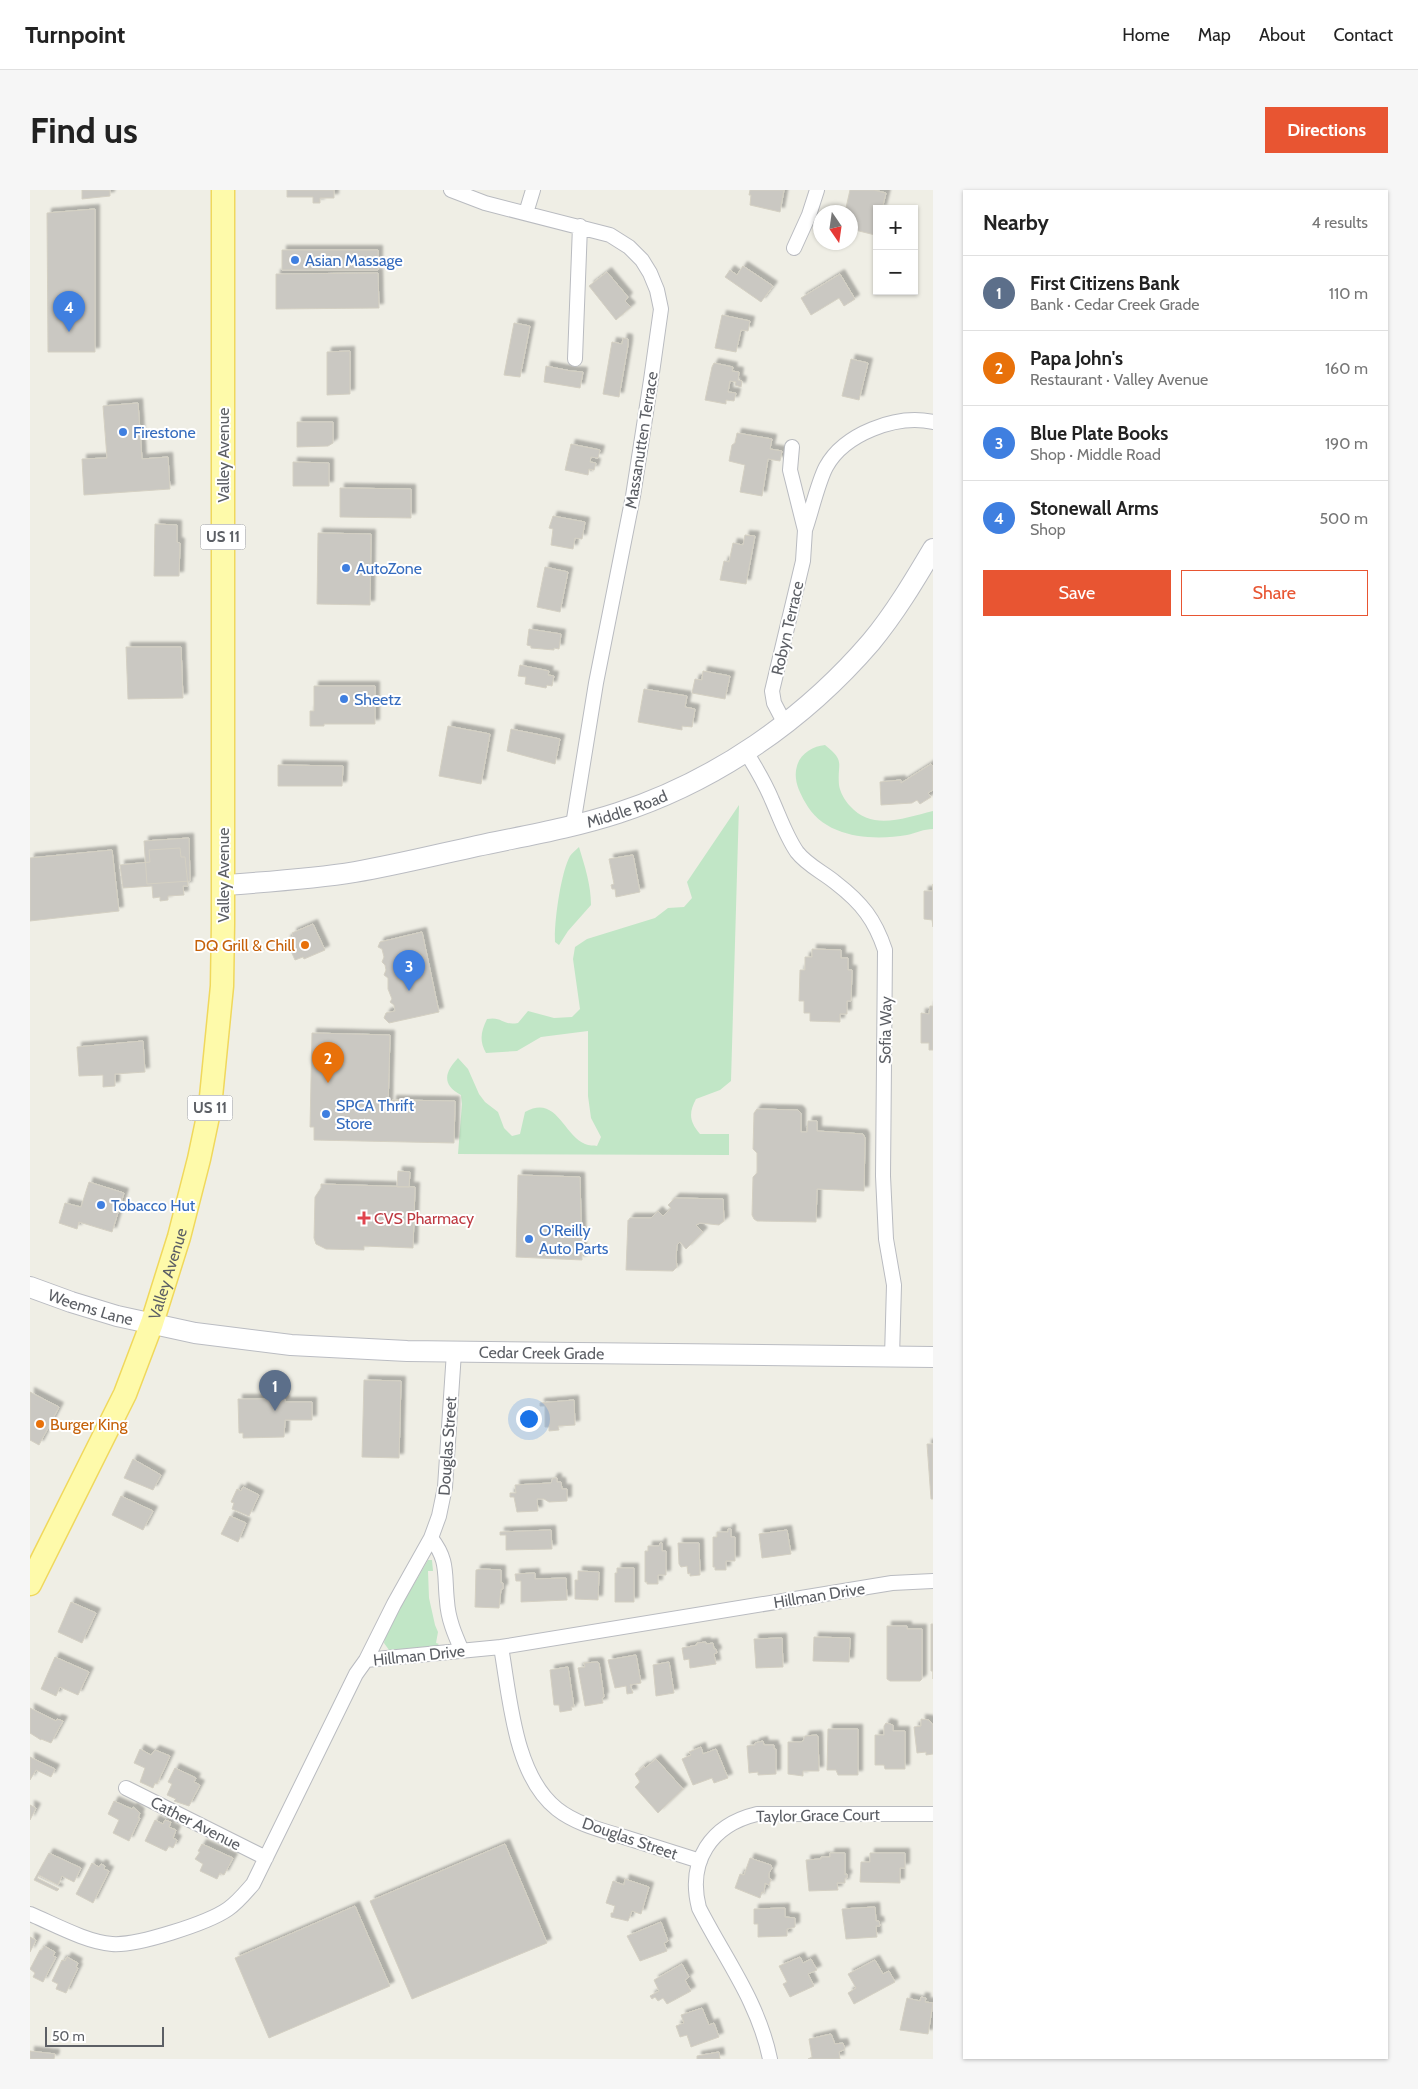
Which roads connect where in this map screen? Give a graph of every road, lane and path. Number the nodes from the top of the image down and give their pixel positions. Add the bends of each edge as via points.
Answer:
1 (224, 190) edge
2 (451, 190) edge
3 (533, 190) edge
4 (817, 190) edge
5 (526, 212) junction
6 (580, 226) junction
7 (794, 248) dead end
8 (575, 359) dead end
9 (933, 422) edge
10 (792, 447) dead end
11 (805, 530) junction
12 (933, 549) edge
13 (785, 724) junction
14 (746, 752) junction
15 (574, 825) junction
16 (224, 885) junction
17 (30, 1286) edge
18 (152, 1323) junction
19 (454, 1352) junction
20 (892, 1357) junction
21 (933, 1358) edge
22 (431, 1538) junction
23 (933, 1581) edge
24 (30, 1584) edge
25 (501, 1647) junction
26 (462, 1651) junction
27 (366, 1660) junction
28 (126, 1788) dead end
29 (933, 1814) edge
30 (266, 1858) junction
31 (700, 1861) junction
32 (30, 1914) edge
33 (770, 2059) edge

1 - 16 main road, Valley Avenue / US 11
2 - 5 street, Massanutten Terrace via 485,203
3 - 5 street
4 - 7 street
5 - 6 street, Massanutten Terrace
6 - 8 street
6 - 15 street, Massanutten Terrace via 610,235 642,260 657,290 660,309 633,496 596,683
9 - 11 street, Robyn Terrace via 898,423 867,430 849,440 826,467
10 - 11 street, Robyn Terrace via 790,470
11 - 13 street, Robyn Terrace via 803,561 772,691 774,704
12 - 13 main road, Middle Road via 872,640
13 - 14 main road, Middle Road
14 - 15 main road, Middle Road via 656,799
14 - 20 street, Sofia Way via 789,839 811,867 858,901 872,918 885,950 883,1176 886,1239 894,1285
15 - 16 main road, Middle Road via 358,871
16 - 18 main road, Valley Avenue / US 11 via 222,986 210,1107 186,1209
17 - 18 main road, Weems Lane via 98,1311
18 - 19 main road, Cedar Creek Grade via 195,1333 291,1346
18 - 24 main road, Valley Avenue / US 11 via 125,1394
19 - 20 main road, Cedar Creek Grade
19 - 22 street, Douglas Street via 445,1487
20 - 21 main road, Cedar Creek Grade
22 - 26 street via 446,1565 446,1602
22 - 27 street, Douglas Street
23 - 25 street, Hillman Drive via 892,1583
25 - 26 street, Hillman Drive
25 - 31 street, Douglas Street via 520,1745 529,1772 545,1797 558,1809 587,1825
26 - 27 street, Hillman Drive
27 - 30 street, Hillman Drive via 356,1674
28 - 30 street, Cather Avenue
29 - 31 street, Taylor Grace Court via 757,1814 723,1828 705,1848
30 - 32 street, Hillman Drive via 253,1884 227,1910 142,1942 98,1942
31 - 33 street, Taylor Grace Court via 696,1884 699,1908 750,1998

